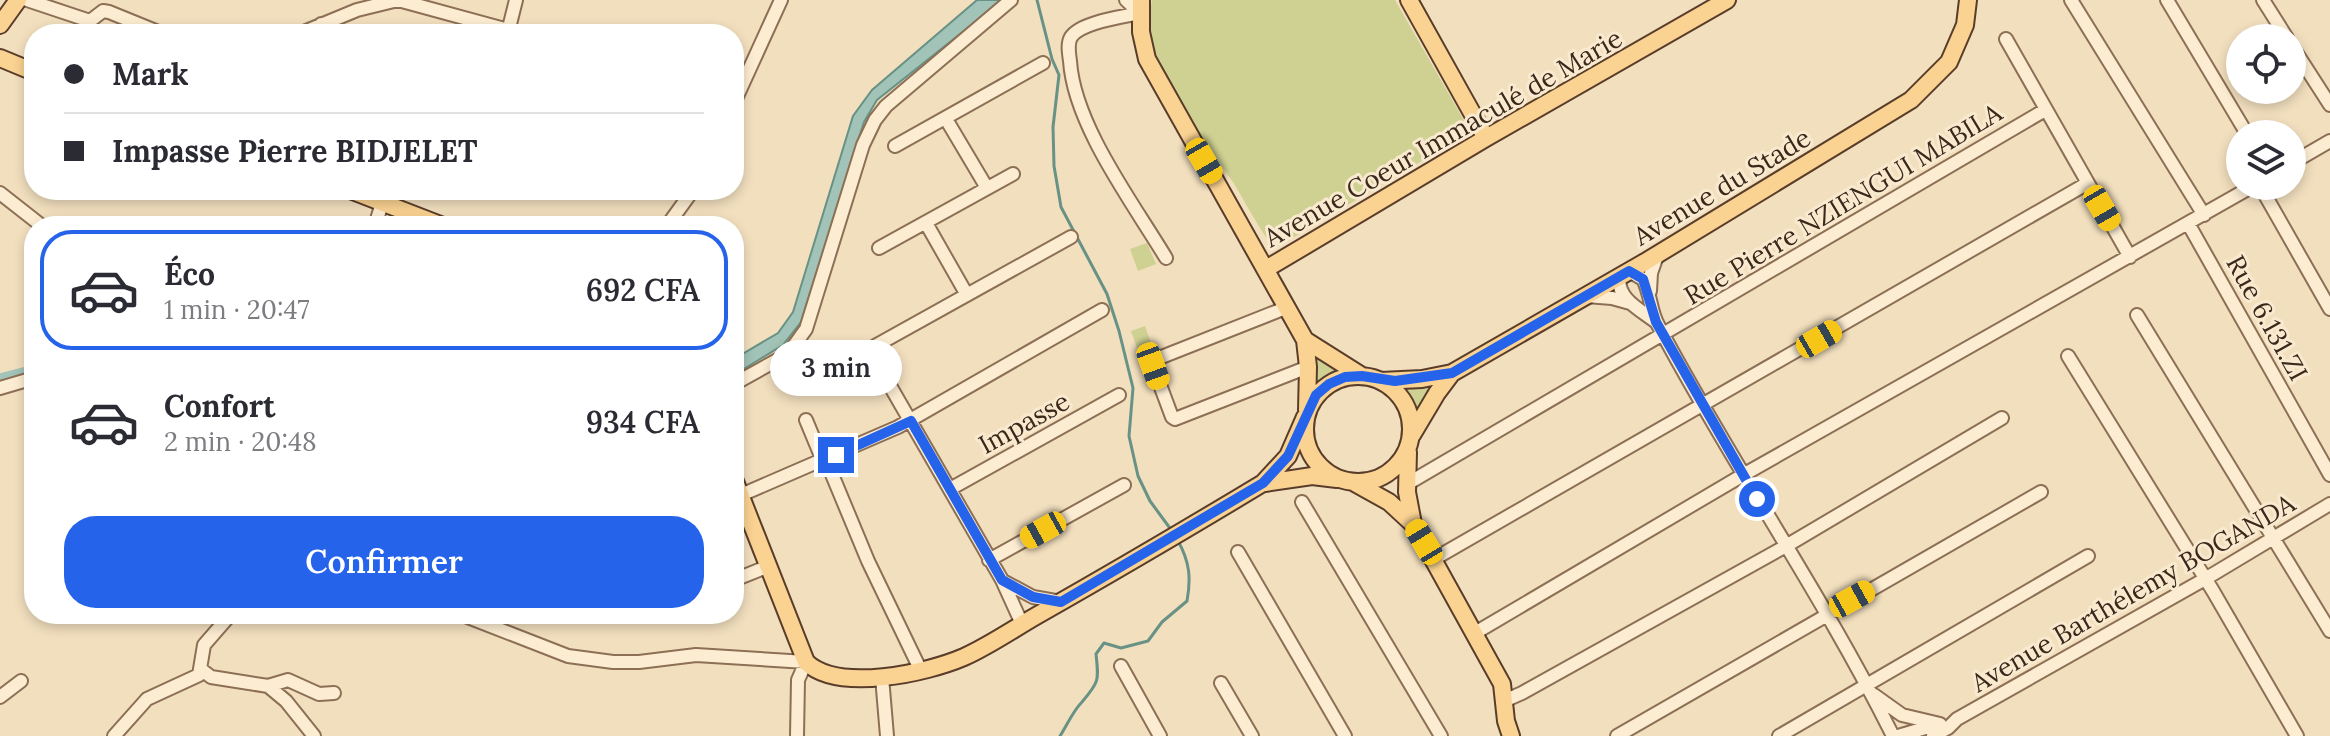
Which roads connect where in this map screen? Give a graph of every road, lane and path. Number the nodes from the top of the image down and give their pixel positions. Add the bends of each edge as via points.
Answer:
1 (18, 0) edge
2 (27, 0) edge
3 (516, 0) edge
4 (781, 0) edge
5 (1011, 0) edge
6 (1126, 0) edge
7 (1409, 0) edge
8 (1727, 0) edge
9 (1968, 0) edge
10 (2071, 0) edge
11 (2167, 0) edge
12 (2263, 0) edge
13 (1140, 7) edge
14 (138, 24) edge
15 (321, 24) edge
16 (493, 24) edge
17 (510, 24) edge
18 (2278, 24) edge
19 (0, 25) edge
20 (2006, 39) dead end
21 (0, 58) edge
22 (1043, 63) dead end
23 (24, 68) edge
24 (2306, 68) edge
25 (744, 81) edge
26 (2330, 105) edge
27 (2045, 110) junction
28 (946, 119) junction
29 (2239, 120) edge
30 (1486, 138) junction
31 (895, 146) dead end
32 (2328, 146) edge
33 (2306, 156) edge
34 (1013, 174) dead end
35 (2088, 183) junction
36 (987, 188) junction
37 (0, 193) edge
38 (375, 200) edge
39 (2229, 200) edge
40 (2268, 200) edge
41 (382, 203) junction
42 (2204, 215) junction
43 (29, 216) edge
44 (378, 216) edge
45 (416, 216) edge
46 (926, 223) junction
47 (2189, 225) junction
48 (1071, 237) dead end
49 (879, 248) dead end
50 (1658, 253) junction
51 (2130, 257) junction
52 (1166, 258) dead end
53 (1266, 269) junction
54 (1625, 274) junction
55 (967, 295) junction
56 (1586, 296) junction
57 (1650, 299) junction
58 (1633, 304) junction
59 (1288, 307) junction
60 (2330, 309) edge
61 (1102, 310) dead end
62 (2137, 315) dead end
63 (1656, 322) junction
64 (1664, 335) junction
65 (1305, 340) junction
66 (2068, 356) dead end
67 (1308, 367) junction
68 (1452, 373) junction
69 (1362, 376) junction
70 (744, 378) edge
71 (24, 381) edge
72 (1381, 381) junction
73 (0, 388) edge
74 (1119, 395) dead end
75 (1703, 406) junction
76 (1306, 414) junction
77 (2002, 418) dead end
78 (806, 420) dead end
79 (911, 421) junction
80 (1409, 443) junction
81 (825, 461) junction
82 (1743, 475) junction
83 (2330, 475) edge
84 (1347, 481) junction
85 (1263, 483) junction
86 (1407, 484) junction
87 (1124, 485) dead end
88 (950, 489) junction
89 (2041, 492) dead end
90 (744, 494) edge
91 (1302, 502) dead end
92 (744, 503) edge
93 (2330, 504) edge
94 (1414, 525) junction
95 (2275, 536) junction
96 (1786, 546) junction
97 (1238, 552) dead end
98 (2088, 556) dead end
99 (1434, 559) junction
100 (989, 560) junction
101 (769, 566) junction
102 (744, 576) edge
103 (2205, 579) junction
104 (1002, 580) junction
105 (1061, 602) junction
106 (1825, 614) junction
107 (219, 624) edge
108 (486, 624) edge
109 (1022, 624) junction
110 (2330, 631) edge
111 (1475, 633) junction
112 (806, 662) junction
113 (1121, 666) dead end
114 (202, 670) junction
115 (921, 671) junction
116 (882, 677) junction
117 (21, 681) dead end
118 (1221, 683) dead end
119 (268, 686) junction
120 (1870, 689) junction
121 (334, 693) dead end
122 (0, 697) edge
123 (1504, 701) junction
124 (1957, 719) junction
125 (1940, 724) junction
126 (114, 736) edge
127 (314, 736) edge
128 (797, 736) edge
129 (887, 736) edge
130 (1160, 736) edge
131 (1252, 736) edge
132 (1345, 736) edge
133 (1441, 736) edge
134 (1511, 736) edge
135 (1617, 736) edge
136 (1779, 736) edge
137 (1895, 736) edge
138 (1933, 736) edge
139 (2297, 736) edge

1 - 19 main road
2 - 14 street via 90,21 103,11
3 - 17 street
4 - 25 street
5 - 70 street via 878,115 863,145 806,329 788,354
6 - 13 street
7 - 30 main road
8 - 30 main road, Avenue Coeur Immaculé de Marie
9 - 50 main road, Avenue du Stade via 1965,25 1949,62 1911,100
10 - 42 street
11 - 29 street
12 - 18 street
13 - 52 street via 1076,32 1069,46 1071,76 1083,117
13 - 53 main road via 1147,59
15 - 16 street via 398,0
20 - 27 street
21 - 23 main road
22 - 28 street
24 - 26 street
27 - 35 street
27 - 64 street, Rue Pierre NZIENGUI MABILA
28 - 31 street
28 - 36 street
30 - 53 main road, Avenue Coeur Immaculé de Marie
32 - 33 street
34 - 36 street
35 - 51 street
35 - 75 street
36 - 46 street
37 - 43 street
38 - 41 main road
39 - 42 street
40 - 60 street
41 - 44 street
41 - 45 main road
42 - 47 street
46 - 49 street
46 - 55 street
47 - 51 street
47 - 83 street, Rue 6.131.ZI
48 - 55 street
50 - 54 main road, Avenue du Stade
50 - 57 street
51 - 82 street
53 - 59 main road
54 - 56 main road, Avenue du Stade
54 - 57 street via 1643,279
54 - 58 street via 1620,291
55 - 79 street via 872,351
56 - 58 street
56 - 68 main road, Avenue du Stade
57 - 63 street
58 - 63 street
59 - 65 main road
59 - 67 street via 1159,358 1153,366 1175,419
61 - 79 street
62 - 95 street
63 - 64 street
64 - 75 street
64 - 86 street, Rue Pierre NZIENGUI MABILA
65 - 67 main road
65 - 69 main road
66 - 103 street
67 - 76 main road
68 - 72 main road
68 - 80 main road
69 - 72 main road
69 - 76 main road via 1329,384
71 - 73 street
72 - 80 main road via 1406,405
74 - 88 street, Impasse
75 - 82 street
75 - 99 street
76 - 84 main road via 1308,449 1326,472
76 - 85 main road via 1288,456
77 - 96 street
78 - 81 street
79 - 81 street
79 - 88 street
80 - 84 main road via 1386,474 1371,481
80 - 86 main road
81 - 90 street
81 - 115 street
82 - 96 street
82 - 111 street
84 - 85 main road via 1312,476
84 - 94 main road via 1389,502
85 - 105 main road
86 - 94 main road
87 - 100 street
88 - 100 street
89 - 106 street
91 - 133 street
92 - 101 main road
93 - 95 street, Avenue Barthélemy BOGANDA
94 - 99 main road
95 - 103 street, Avenue Barthélemy BOGANDA
95 - 110 street
96 - 106 street
96 - 123 street
97 - 132 street
98 - 120 street
99 - 111 main road
100 - 104 street
101 - 102 street
101 - 112 main road
103 - 124 street, Avenue Barthélemy BOGANDA
103 - 139 street
104 - 105 street via 1033,597
104 - 109 street
105 - 109 main road
106 - 120 street
106 - 135 street
107 - 114 street via 201,650
108 - 112 street via 583,659 639,662 696,655
109 - 115 main road via 965,656
111 - 123 main road via 1502,684
112 - 116 main road via 837,676
112 - 128 street via 798,680
113 - 130 street
114 - 119 street via 211,677
114 - 126 street via 147,699
115 - 116 main road
116 - 129 street
117 - 122 street
118 - 131 street
119 - 121 street via 288,680 319,694
119 - 127 street
120 - 125 street via 1902,715
120 - 136 street
120 - 137 street
123 - 134 main road
124 - 125 street
124 - 138 street
125 - 137 street

